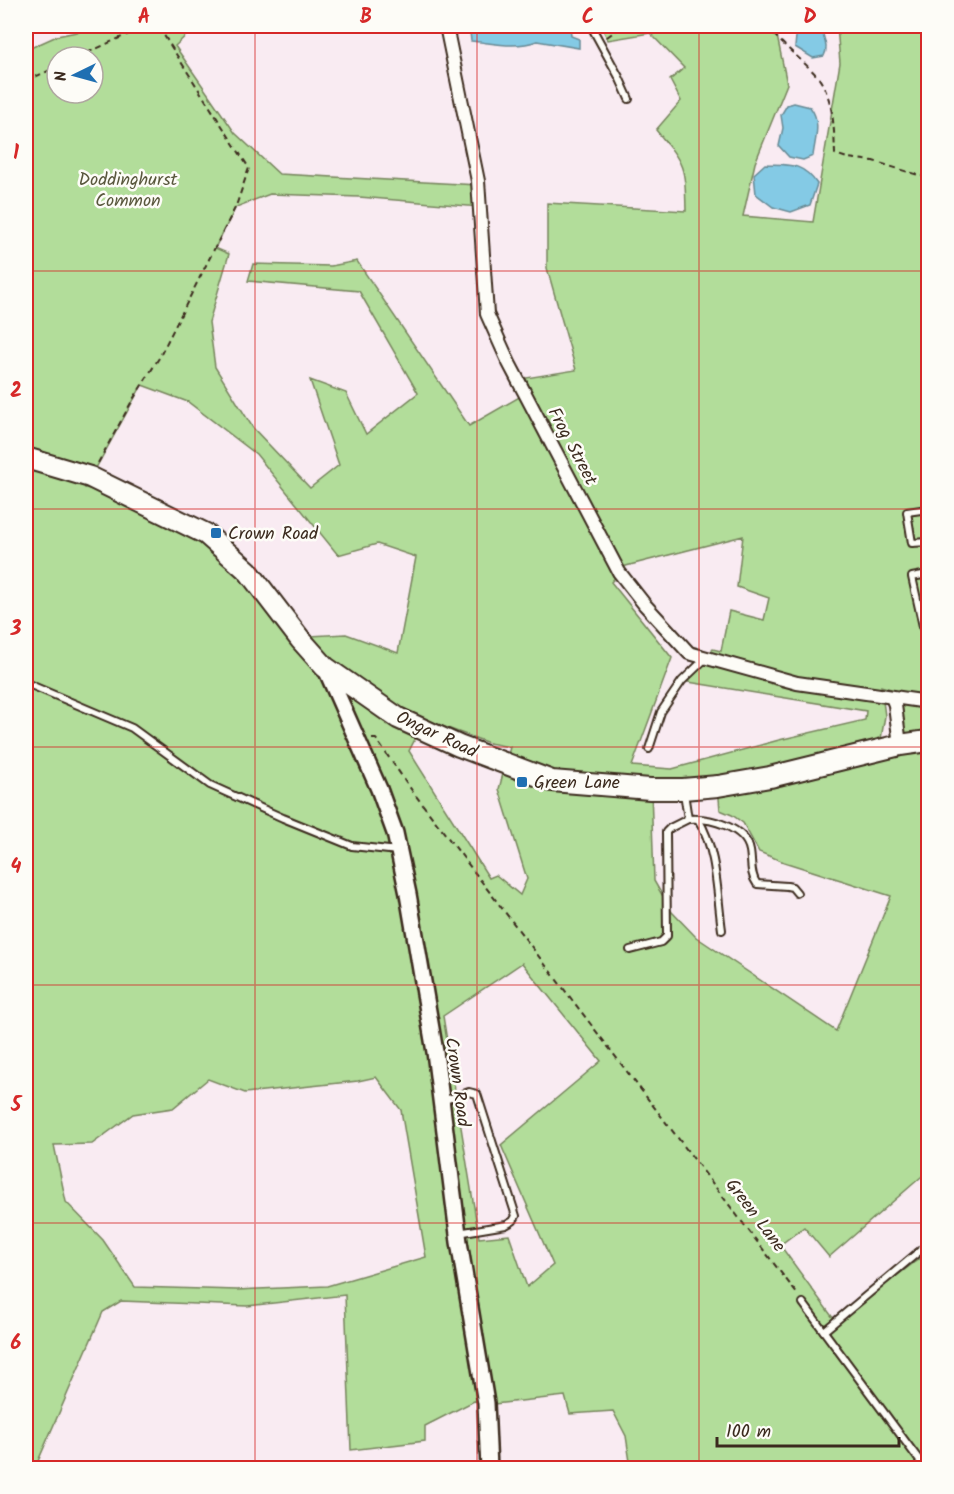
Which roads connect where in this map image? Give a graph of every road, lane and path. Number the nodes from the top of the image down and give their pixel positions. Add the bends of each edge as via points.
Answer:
1 (146, 26) edge
2 (158, 26) edge
3 (446, 26) edge
4 (591, 26) edge
5 (622, 26) edge
6 (767, 26) edge
7 (602, 44) junction
8 (104, 45) edge
9 (45, 72) edge
10 (26, 81) edge
11 (629, 99) dead end
12 (928, 178) edge
13 (26, 458) edge
14 (90, 477) junction
15 (928, 509) edge
16 (928, 542) edge
17 (928, 574) edge
18 (928, 649) edge
19 (706, 657) junction
20 (325, 667) junction
21 (26, 682) edge
22 (365, 695) junction
23 (892, 697) junction
24 (928, 702) edge
25 (344, 711) junction
26 (357, 739) junction
27 (928, 741) edge
28 (900, 745) junction
29 (649, 749) dead end
30 (683, 789) junction
31 (698, 818) junction
32 (688, 819) junction
33 (399, 851) junction
34 (797, 893) dead end
35 (722, 930) dead end
36 (630, 950) dead end
37 (442, 1101) junction
38 (458, 1233) junction
39 (928, 1244) edge
40 (803, 1302) joint
41 (824, 1330) junction
42 (489, 1468) edge
43 (925, 1468) edge

1 - 8 path
2 - 14 path via 249,168 236,206 164,348
3 - 19 street, Frog Street via 478,181 487,314 619,572 689,653
4 - 7 lane
5 - 7 path
6 - 12 path via 818,78 834,121 835,154
7 - 11 lane
9 - 10 path
13 - 14 main road, Ongar Road
14 - 20 main road, Ongar Road via 206,534 248,571
15 - 16 lane via 907,512 912,543
17 - 18 lane via 912,577
19 - 23 street, Frog Street via 797,682
19 - 29 lane via 682,681 661,712
20 - 22 main road, Ongar Road
20 - 25 street, Crown Road
21 - 33 lane via 132,728 210,785 352,846
22 - 25 street
22 - 30 main road, Ongar Road via 398,718 552,781
23 - 24 street, Frog Street
23 - 28 street
25 - 26 street, Crown Road
26 - 33 street, Crown Road via 379,789
26 - 40 path, Green Lane via 376,739
27 - 28 main road, Ongar Road
28 - 30 main road, Ongar Road via 770,777
30 - 32 lane
31 - 32 lane
31 - 34 lane via 728,827 745,838 757,884 792,887
31 - 35 lane via 710,845
32 - 36 lane via 666,832 667,936 661,942
33 - 37 street, Crown Road
37 - 38 street, Crown Road
37 - 38 lane via 469,1092 477,1094 516,1216 506,1225
38 - 42 street, Crown Road via 486,1403
39 - 41 lane
40 - 41 lane
41 - 43 lane

